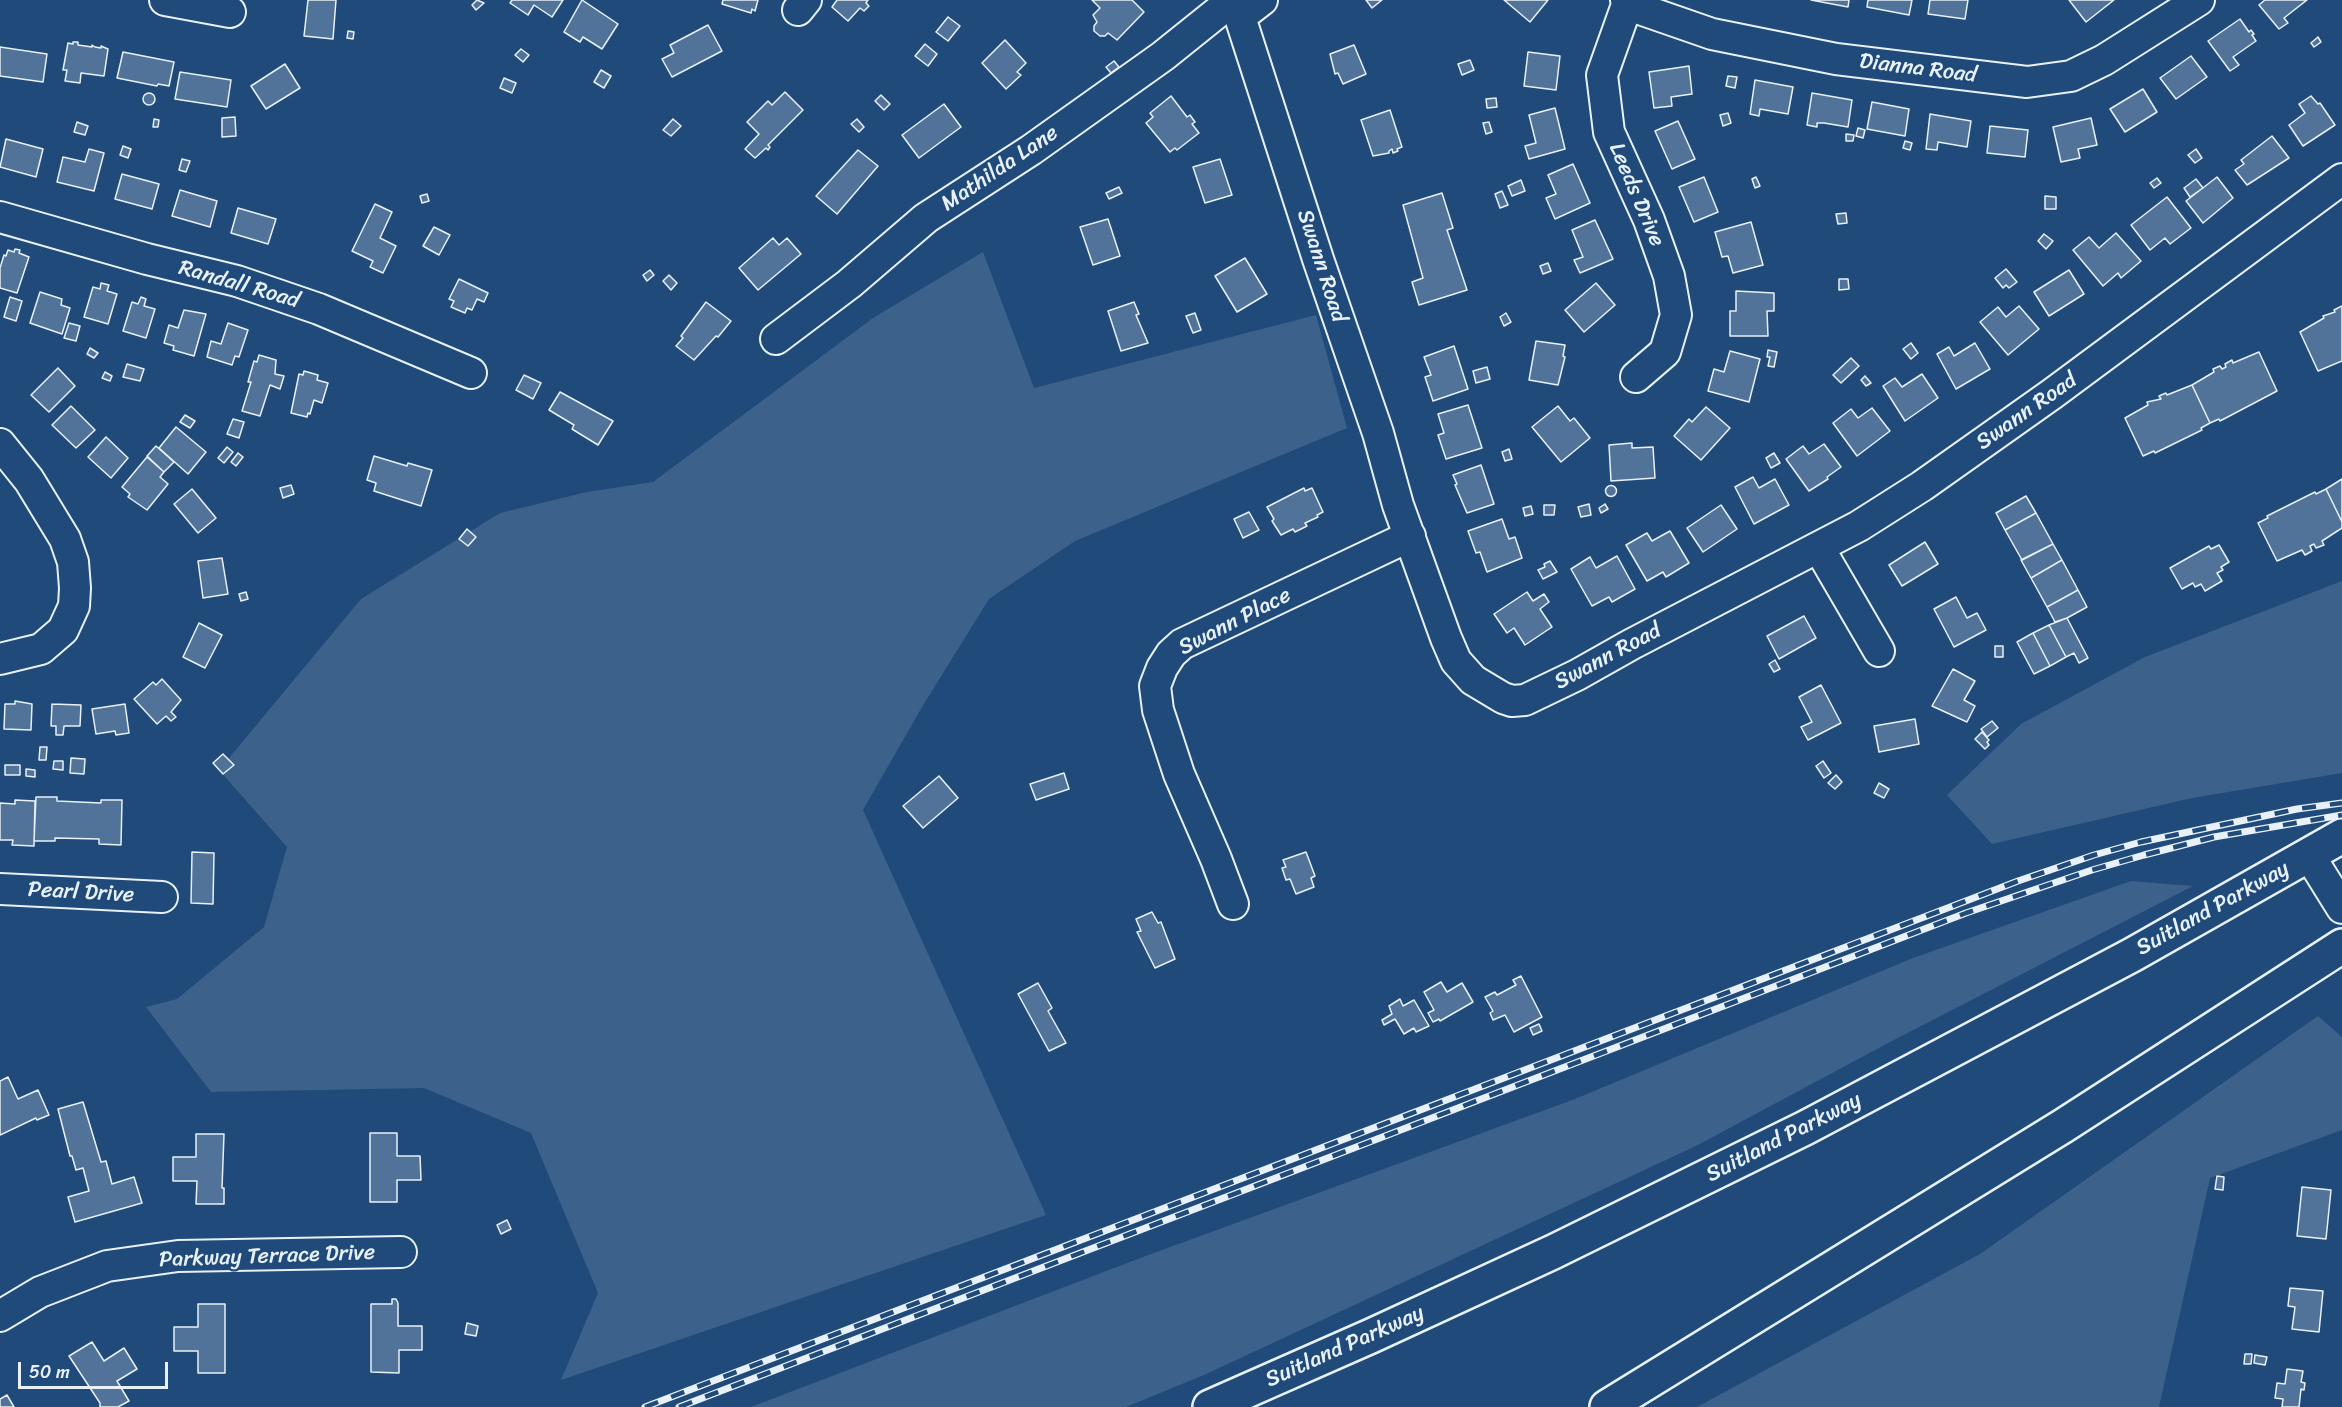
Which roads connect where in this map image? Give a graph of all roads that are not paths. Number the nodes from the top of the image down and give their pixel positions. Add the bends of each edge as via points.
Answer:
1 (165, 0) edge
2 (2199, 0) edge
3 (1627, 1) edge
4 (1239, 5) edge
5 (230, 12) dead end
6 (2342, 179) edge
7 (0, 217) edge
8 (776, 339) dead end
9 (471, 373) dead end
10 (1636, 377) dead end
11 (0, 444) edge
12 (1410, 536) junction
13 (1819, 548) junction
14 (1879, 651) dead end
15 (0, 659) edge
16 (2342, 836) edge
17 (2309, 855) junction
18 (0, 890) edge
19 (162, 897) dead end
20 (1233, 904) dead end
21 (2342, 908) edge
22 (2342, 946) edge
23 (401, 1252) dead end
24 (0, 1316) edge
25 (1210, 1407) edge
26 (1607, 1407) edge

1 - 5 street
2 - 3 street, Dianna Road via 2104,60 2071,76 2027,82 1825,57 1712,34 1670,21
3 - 10 street, Leeds Drive via 1602,75 1609,132 1653,232 1669,276 1676,315 1665,352
4 - 8 street, Mathilda Lane via 926,218 849,284
4 - 12 street, Swann Road
6 - 13 street, Swann Road via 2043,401 1913,491
7 - 9 street, Randall Road via 248,284 320,309
11 - 15 street via 29,480 64,539 73,562 75,588 74,606 63,630 41,649
12 - 13 street, Swann Road via 1456,661 1473,680 1512,700 1525,700 1577,675
12 - 20 street, Swann Place via 1182,644 1162,668 1155,686 1158,710 1179,774
13 - 14 street
16 - 17 highway, Suitland Parkway
17 - 21 street
17 - 25 highway, Suitland Parkway via 2034,1008 1795,1133 1543,1257
18 - 19 street, Pearl Drive
22 - 26 highway via 1986,1175
23 - 24 street, Parkway Terrace Drive via 178,1256 107,1266 40,1292

